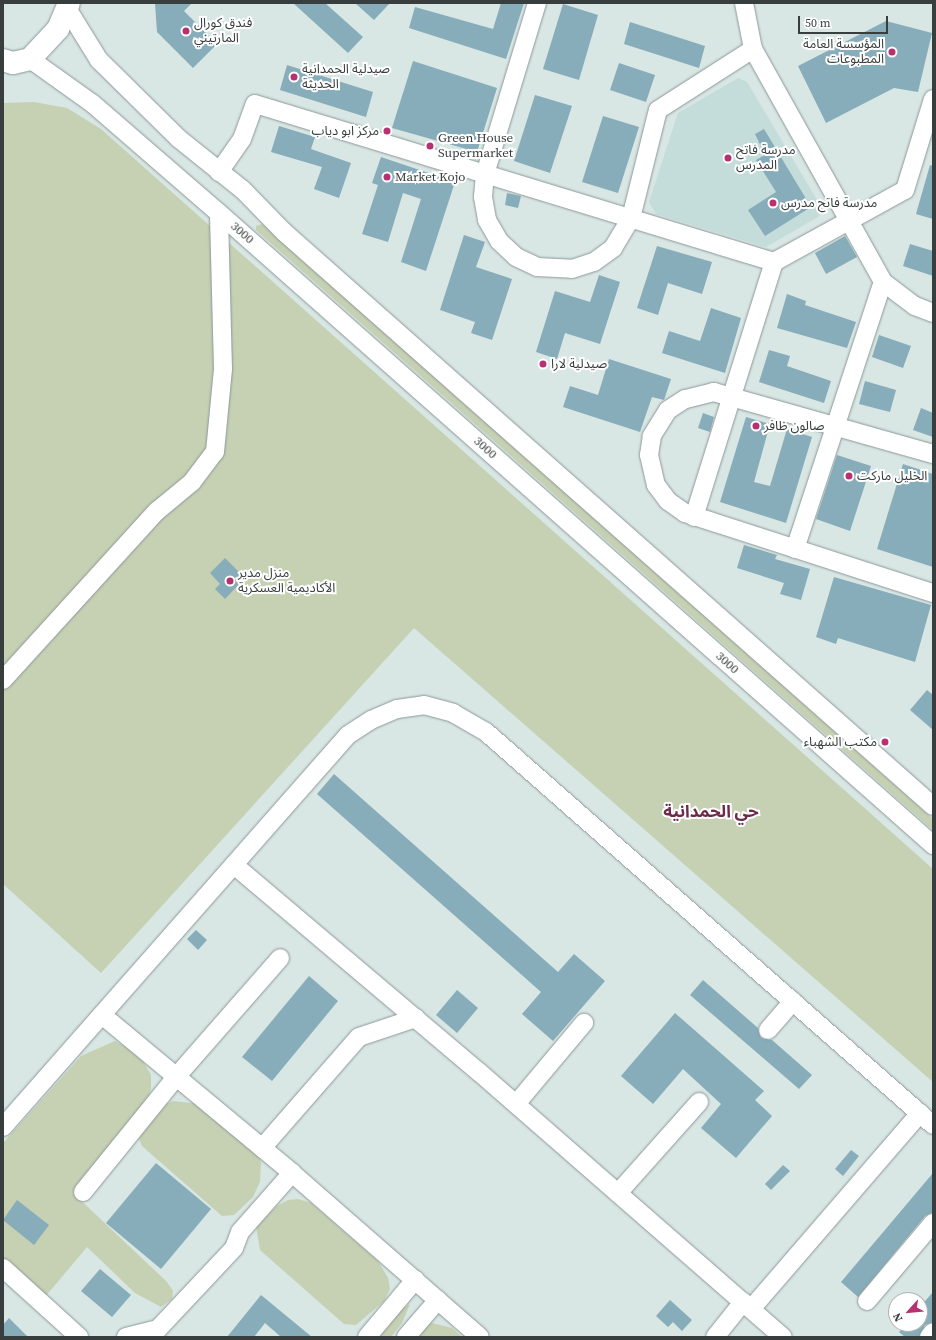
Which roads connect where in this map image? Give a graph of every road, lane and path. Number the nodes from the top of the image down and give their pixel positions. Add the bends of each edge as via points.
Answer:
1 (537, 3) edge
2 (744, 3) edge
3 (68, 7) edge
4 (753, 49) junction
5 (12, 63) edge
6 (933, 99) edge
7 (928, 131) edge
8 (219, 172) junction
9 (485, 174) junction
10 (219, 213) junction
11 (631, 218) junction
12 (849, 221) junction
13 (774, 262) junction
14 (883, 282) junction
15 (933, 313) edge
16 (733, 396) junction
17 (836, 426) junction
18 (933, 454) edge
19 (694, 517) junction
20 (794, 549) junction
21 (933, 593) edge
22 (3, 680) edge
23 (933, 806) edge
24 (933, 845) edge
25 (234, 865) junction
26 (280, 958) dead end
27 (792, 1001) junction
28 (102, 1015) junction
29 (416, 1018) junction
30 (584, 1023) dead end
31 (768, 1030) dead end
32 (176, 1077) junction
33 (699, 1102) dead end
34 (516, 1104) junction
35 (926, 1119) edge
36 (3, 1127) edge
37 (262, 1148) junction
38 (292, 1173) junction
39 (83, 1192) dead end
40 (618, 1193) junction
41 (933, 1223) edge
42 (5, 1273) edge
43 (415, 1280) junction
44 (438, 1300) junction
45 (867, 1301) dead end
46 (747, 1306) junction
47 (933, 1332) edge
48 (79, 1337) edge
49 (126, 1337) edge
50 (368, 1337) edge
51 (406, 1337) edge
52 (480, 1337) edge
53 (714, 1337) edge
54 (783, 1337) edge
55 (929, 1337) edge

1 - 9 street
2 - 4 street
3 - 5 main road via 58,29
3 - 8 street via 99,60 178,138
4 - 11 street via 658,110
4 - 12 street
5 - 10 street, 3000 via 93,104
6 - 7 street
7 - 12 street via 906,190
8 - 9 street via 242,139 256,104
8 - 23 street via 244,190 284,232
9 - 11 street
9 - 11 street via 483,203 492,231 516,257 537,267 572,269 594,262 617,244
10 - 22 street via 223,369 215,452 192,482 156,511
10 - 24 street, 3000
11 - 13 street
12 - 13 street
12 - 14 street
13 - 16 street
14 - 15 street via 915,306
14 - 17 street
16 - 17 street
16 - 19 street
16 - 19 street via 709,392 684,399 668,410 652,436 649,460 656,485 672,505
17 - 18 street
17 - 20 street
19 - 20 street
20 - 21 street
25 - 27 street via 348,735 371,720 397,709 424,705 453,713 486,732
25 - 28 street
25 - 29 street
26 - 32 street
27 - 31 street
27 - 35 street
28 - 32 street
28 - 36 street
29 - 34 street
29 - 37 street via 359,1036
30 - 34 street
32 - 37 street
32 - 39 street
33 - 40 street
34 - 40 street
35 - 46 street
37 - 38 street
38 - 43 street
38 - 49 street via 240,1232 234,1248 158,1329
40 - 46 street
41 - 45 street
42 - 48 street
43 - 44 street
43 - 50 street
44 - 51 street
44 - 52 street
46 - 53 street
46 - 54 street
47 - 55 street

